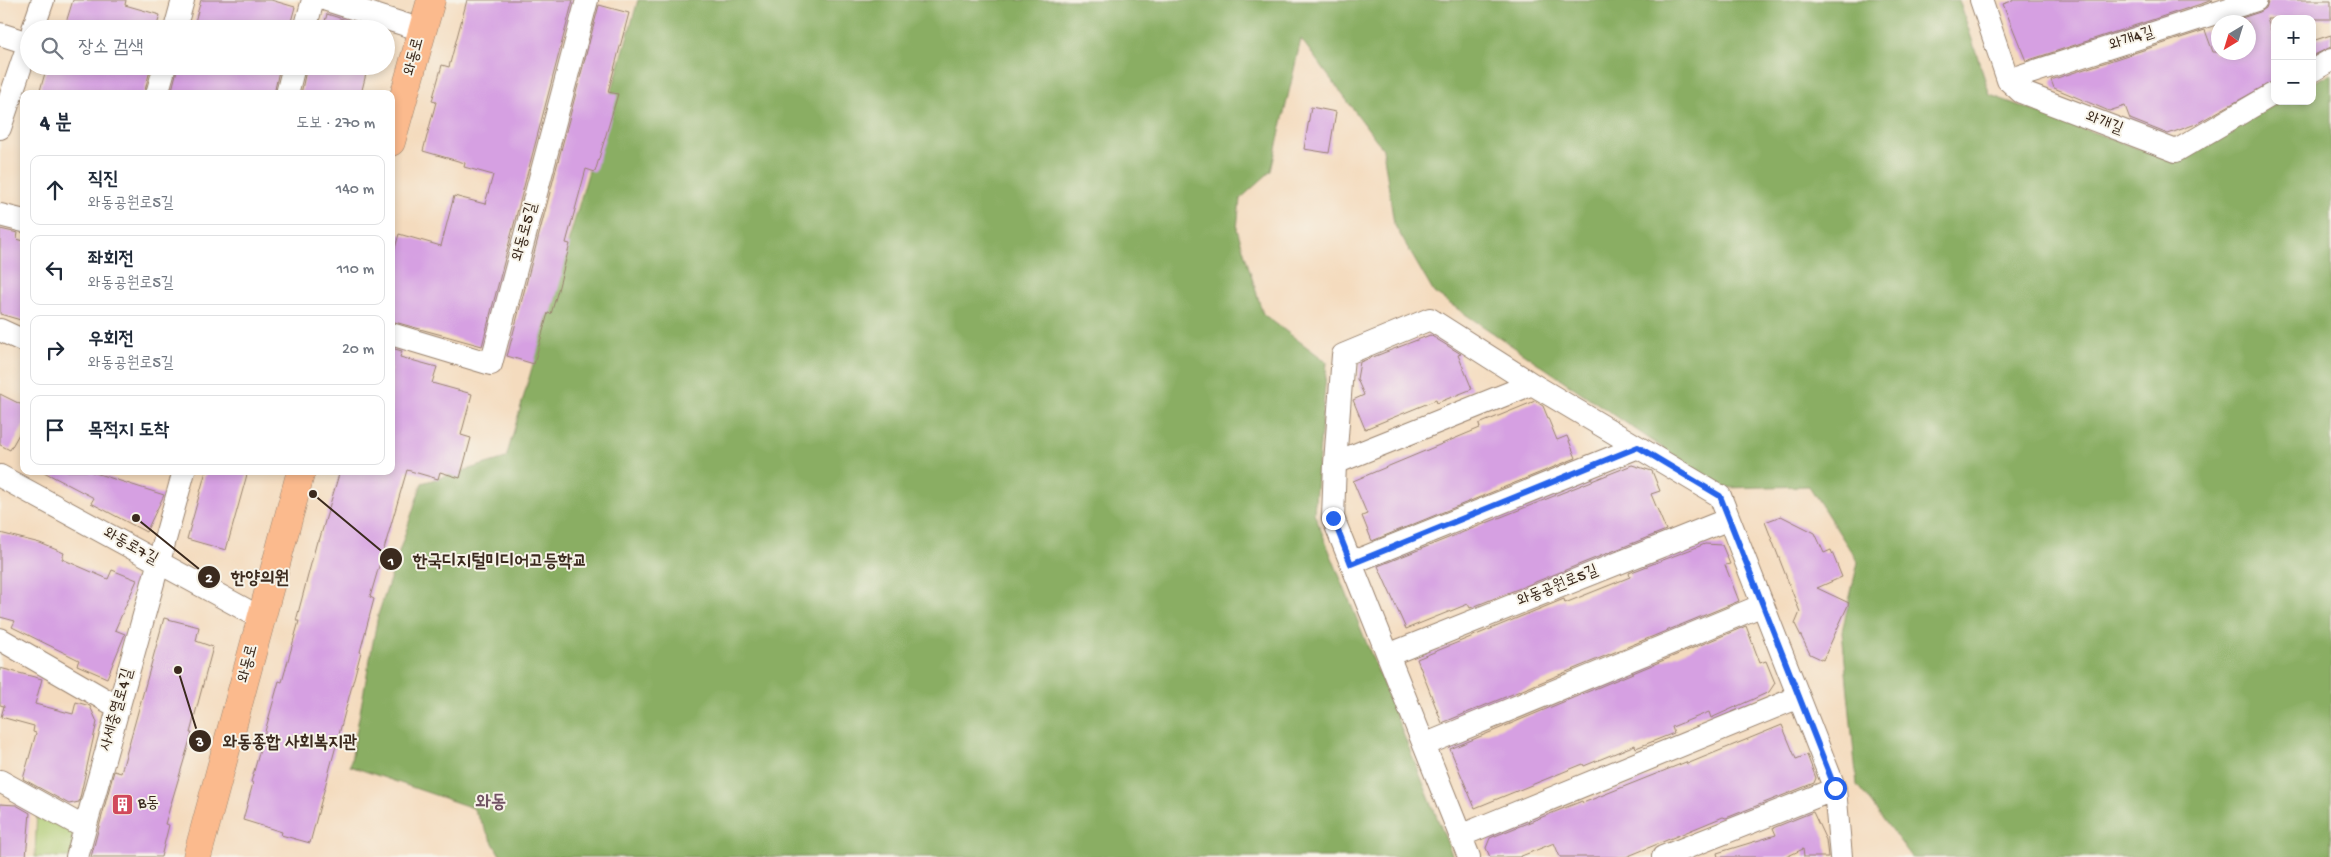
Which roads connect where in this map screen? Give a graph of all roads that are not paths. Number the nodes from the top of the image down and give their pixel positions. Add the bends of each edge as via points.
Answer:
1 (43, 0) edge
2 (184, 0) edge
3 (313, 0) edge
4 (327, 0) edge
5 (431, 0) edge
6 (587, 0) edge
7 (1981, 0) edge
8 (2256, 0) edge
9 (36, 20) edge
10 (178, 20) edge
11 (307, 20) edge
12 (390, 20) edge
13 (395, 21) edge
14 (422, 30) junction
15 (0, 34) edge
16 (20, 40) edge
17 (2331, 60) edge
18 (20, 69) edge
19 (2316, 69) edge
20 (162, 75) edge
21 (292, 75) edge
22 (2008, 80) junction
23 (158, 90) edge
24 (288, 90) edge
25 (2271, 95) edge
26 (0, 128) edge
27 (395, 128) edge
28 (0, 215) edge
29 (20, 220) edge
30 (0, 330) edge
31 (395, 335) edge
32 (20, 339) edge
33 (1532, 384) junction
34 (1638, 447) junction
35 (1335, 463) junction
36 (183, 475) edge
37 (300, 475) edge
38 (0, 476) edge
39 (1729, 519) junction
40 (159, 563) junction
41 (1351, 564) junction
42 (1763, 605) junction
43 (261, 618) junction
44 (0, 639) edge
45 (1388, 655) junction
46 (1799, 697) junction
47 (118, 707) junction
48 (1424, 745) junction
49 (0, 781) edge
50 (1835, 788) junction
51 (85, 828) junction
52 (1460, 836) junction
53 (77, 857) edge
54 (197, 857) edge
55 (1468, 857) edge
56 (1664, 857) edge
57 (1841, 857) edge

1 - 9 street
2 - 10 street
3 - 11 street
4 - 12 street, 와동로
5 - 14 main road, 와동로
6 - 31 street, 와동로5길 via 491,364
7 - 22 street
8 - 22 street, 와개4길
13 - 14 street, 와동로
14 - 27 main road, 와동로
15 - 16 street
17 - 19 street
18 - 26 street
20 - 23 street
21 - 24 street
22 - 25 street, 와개길 via 2021,92 2176,151
28 - 29 street
30 - 32 street
33 - 34 street
33 - 35 street
33 - 35 street via 1430,319 1343,355
34 - 39 street via 1720,496
34 - 41 street
35 - 41 street via 1333,518
36 - 40 street, 사세충열로4길
37 - 43 main road, 와동로
38 - 40 street, 와동로7길
39 - 42 street
39 - 45 street, 와동공원로5길
40 - 43 street, 와동로7길
40 - 47 street, 사세충열로4길
41 - 45 street
42 - 46 street
42 - 48 street
43 - 54 main road, 와동로
44 - 47 street
45 - 48 street
46 - 50 street
46 - 52 street
47 - 51 street, 사세충열로4길
48 - 52 street
49 - 51 street
50 - 56 street
50 - 57 street
51 - 53 street, 사세충열로4길
52 - 55 street

